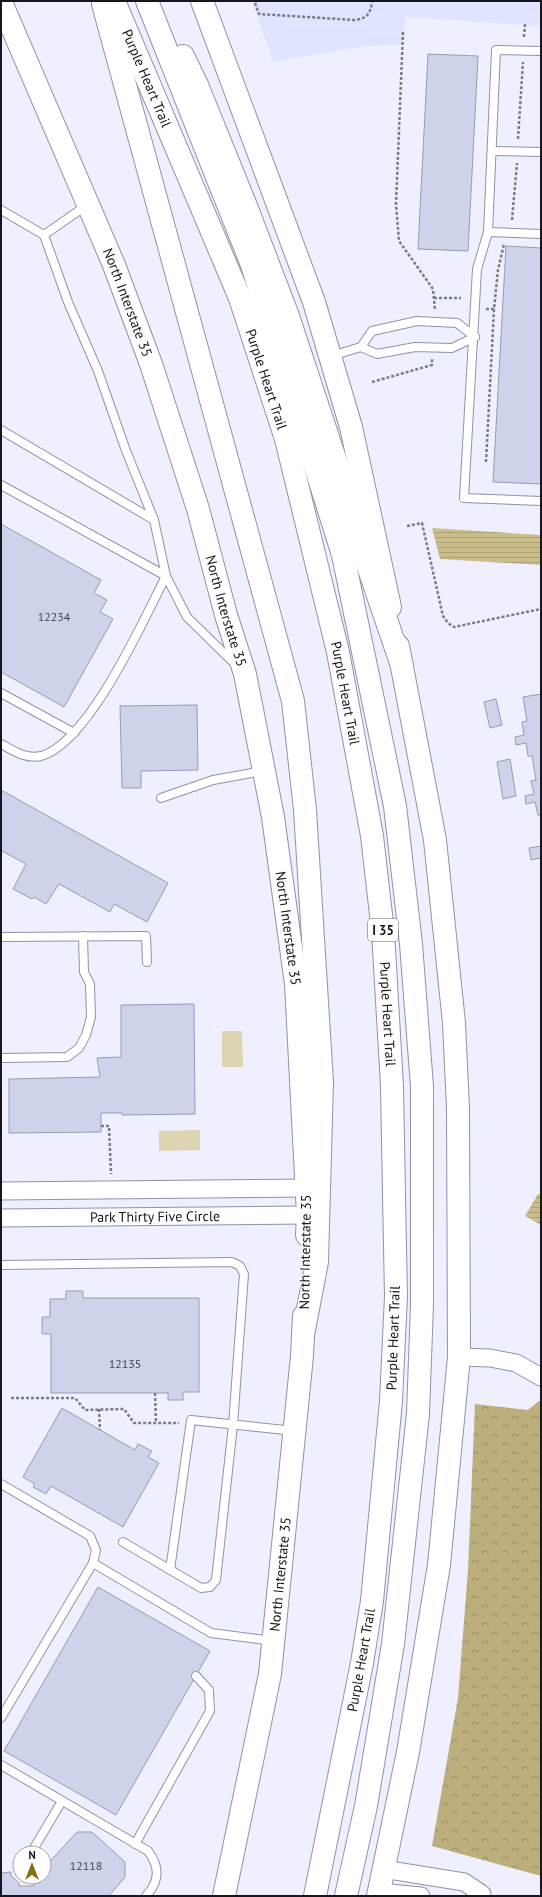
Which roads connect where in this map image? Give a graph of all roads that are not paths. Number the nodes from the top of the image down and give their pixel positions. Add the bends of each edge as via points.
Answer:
1 (102, 1) edge
2 (114, 1) edge
3 (147, 1) edge
4 (155, 1) edge
5 (202, 1) edge
6 (1, 2) edge
7 (541, 51) edge
8 (493, 151) junction
9 (541, 152) edge
10 (88, 204) junction
11 (1, 210) edge
12 (488, 232) junction
13 (541, 234) edge
14 (44, 235) junction
15 (475, 337) junction
16 (361, 347) junction
17 (330, 356) junction
18 (1, 430) edge
19 (1, 485) edge
20 (541, 500) edge
21 (154, 520) junction
22 (166, 576) junction
23 (402, 666) junction
24 (244, 674) junction
25 (1, 692) edge
26 (74, 733) junction
27 (1, 744) edge
28 (264, 770) junction
29 (161, 798) dead end
30 (83, 936) junction
31 (1, 937) edge
32 (147, 962) dead end
33 (1, 1058) edge
34 (306, 1188) junction
35 (1, 1191) edge
36 (308, 1215) junction
37 (1, 1218) edge
38 (1, 1265) edge
39 (303, 1335) junction
40 (459, 1357) junction
41 (541, 1377) edge
42 (233, 1425) junction
43 (295, 1431) junction
44 (1, 1484) edge
45 (123, 1542) dead end
46 (93, 1563) junction
47 (170, 1570) junction
48 (274, 1641) junction
49 (196, 1676) dead end
50 (1, 1718) edge
51 (1, 1765) edge
52 (62, 1801) junction
53 (135, 1844) junction
54 (36, 1845) edge
55 (384, 1869) junction
56 (378, 1894) edge
57 (484, 1895) edge
58 (146, 1896) edge
59 (224, 1896) edge
60 (316, 1896) edge
61 (346, 1896) edge
62 (421, 1896) edge

1 - 39 main road via 293,701 305,810 322,1082 317,1262
2 - 60 main road, Purple Heart Trail / I 35 via 240,298 286,439 338,652 372,836 383,932 392,1086 396,1296 391,1401 372,1601
3 - 61 main road, Purple Heart Trail / I 35 via 252,265 343,556 395,806 411,944 422,1086 422,1304 418,1414 393,1644 366,1806
4 - 23 main road via 197,85 288,316
5 - 17 main road via 314,302
6 - 10 main road, North Interstate 35
7 - 8 lane via 496,50
8 - 9 lane
8 - 12 lane
10 - 14 lane
10 - 24 main road, North Interstate 35 via 151,364 198,509
11 - 14 lane
12 - 13 lane
12 - 15 lane via 477,269
14 - 21 lane
15 - 16 lane via 452,348 415,347 377,354
15 - 16 lane via 457,323 417,321 372,331
15 - 20 lane via 464,498
16 - 17 lane
17 - 23 main road via 351,427
18 - 21 lane
19 - 22 lane
21 - 22 lane
22 - 24 lane via 187,617
22 - 26 lane via 117,672
23 - 40 main road via 435,840 454,1023 458,1108
24 - 28 main road, North Interstate 35
25 - 26 lane
26 - 27 lane via 41,756 23,756
28 - 29 lane via 213,780
28 - 34 main road, North Interstate 35 via 296,984
30 - 31 lane
30 - 32 lane via 146,936
30 - 33 lane via 84,972 90,984 91,1017 79,1048 67,1057
34 - 35 street, Park Thirty Five Circle
34 - 36 main road, North Interstate 35
36 - 37 street, Park Thirty Five Circle
36 - 39 main road, North Interstate 35
38 - 42 lane via 232,1262 240,1266 244,1274 244,1283
39 - 43 main road, North Interstate 35
40 - 41 street via 490,1358 516,1363
40 - 55 main road via 439,1565 408,1752
42 - 43 lane
42 - 47 lane via 191,1420
42 - 47 lane via 216,1580 210,1587 200,1588
43 - 48 main road, North Interstate 35
44 - 46 lane via 90,1536 96,1550
45 - 47 lane
46 - 48 lane via 211,1633
46 - 50 lane
48 - 59 main road, North Interstate 35 via 270,1674
49 - 53 lane via 209,1690 210,1711
51 - 52 lane
52 - 53 lane
52 - 54 lane
53 - 58 lane via 148,1851 154,1859 157,1874 155,1886
55 - 56 main road
55 - 57 street via 464,1882
56 - 62 street

